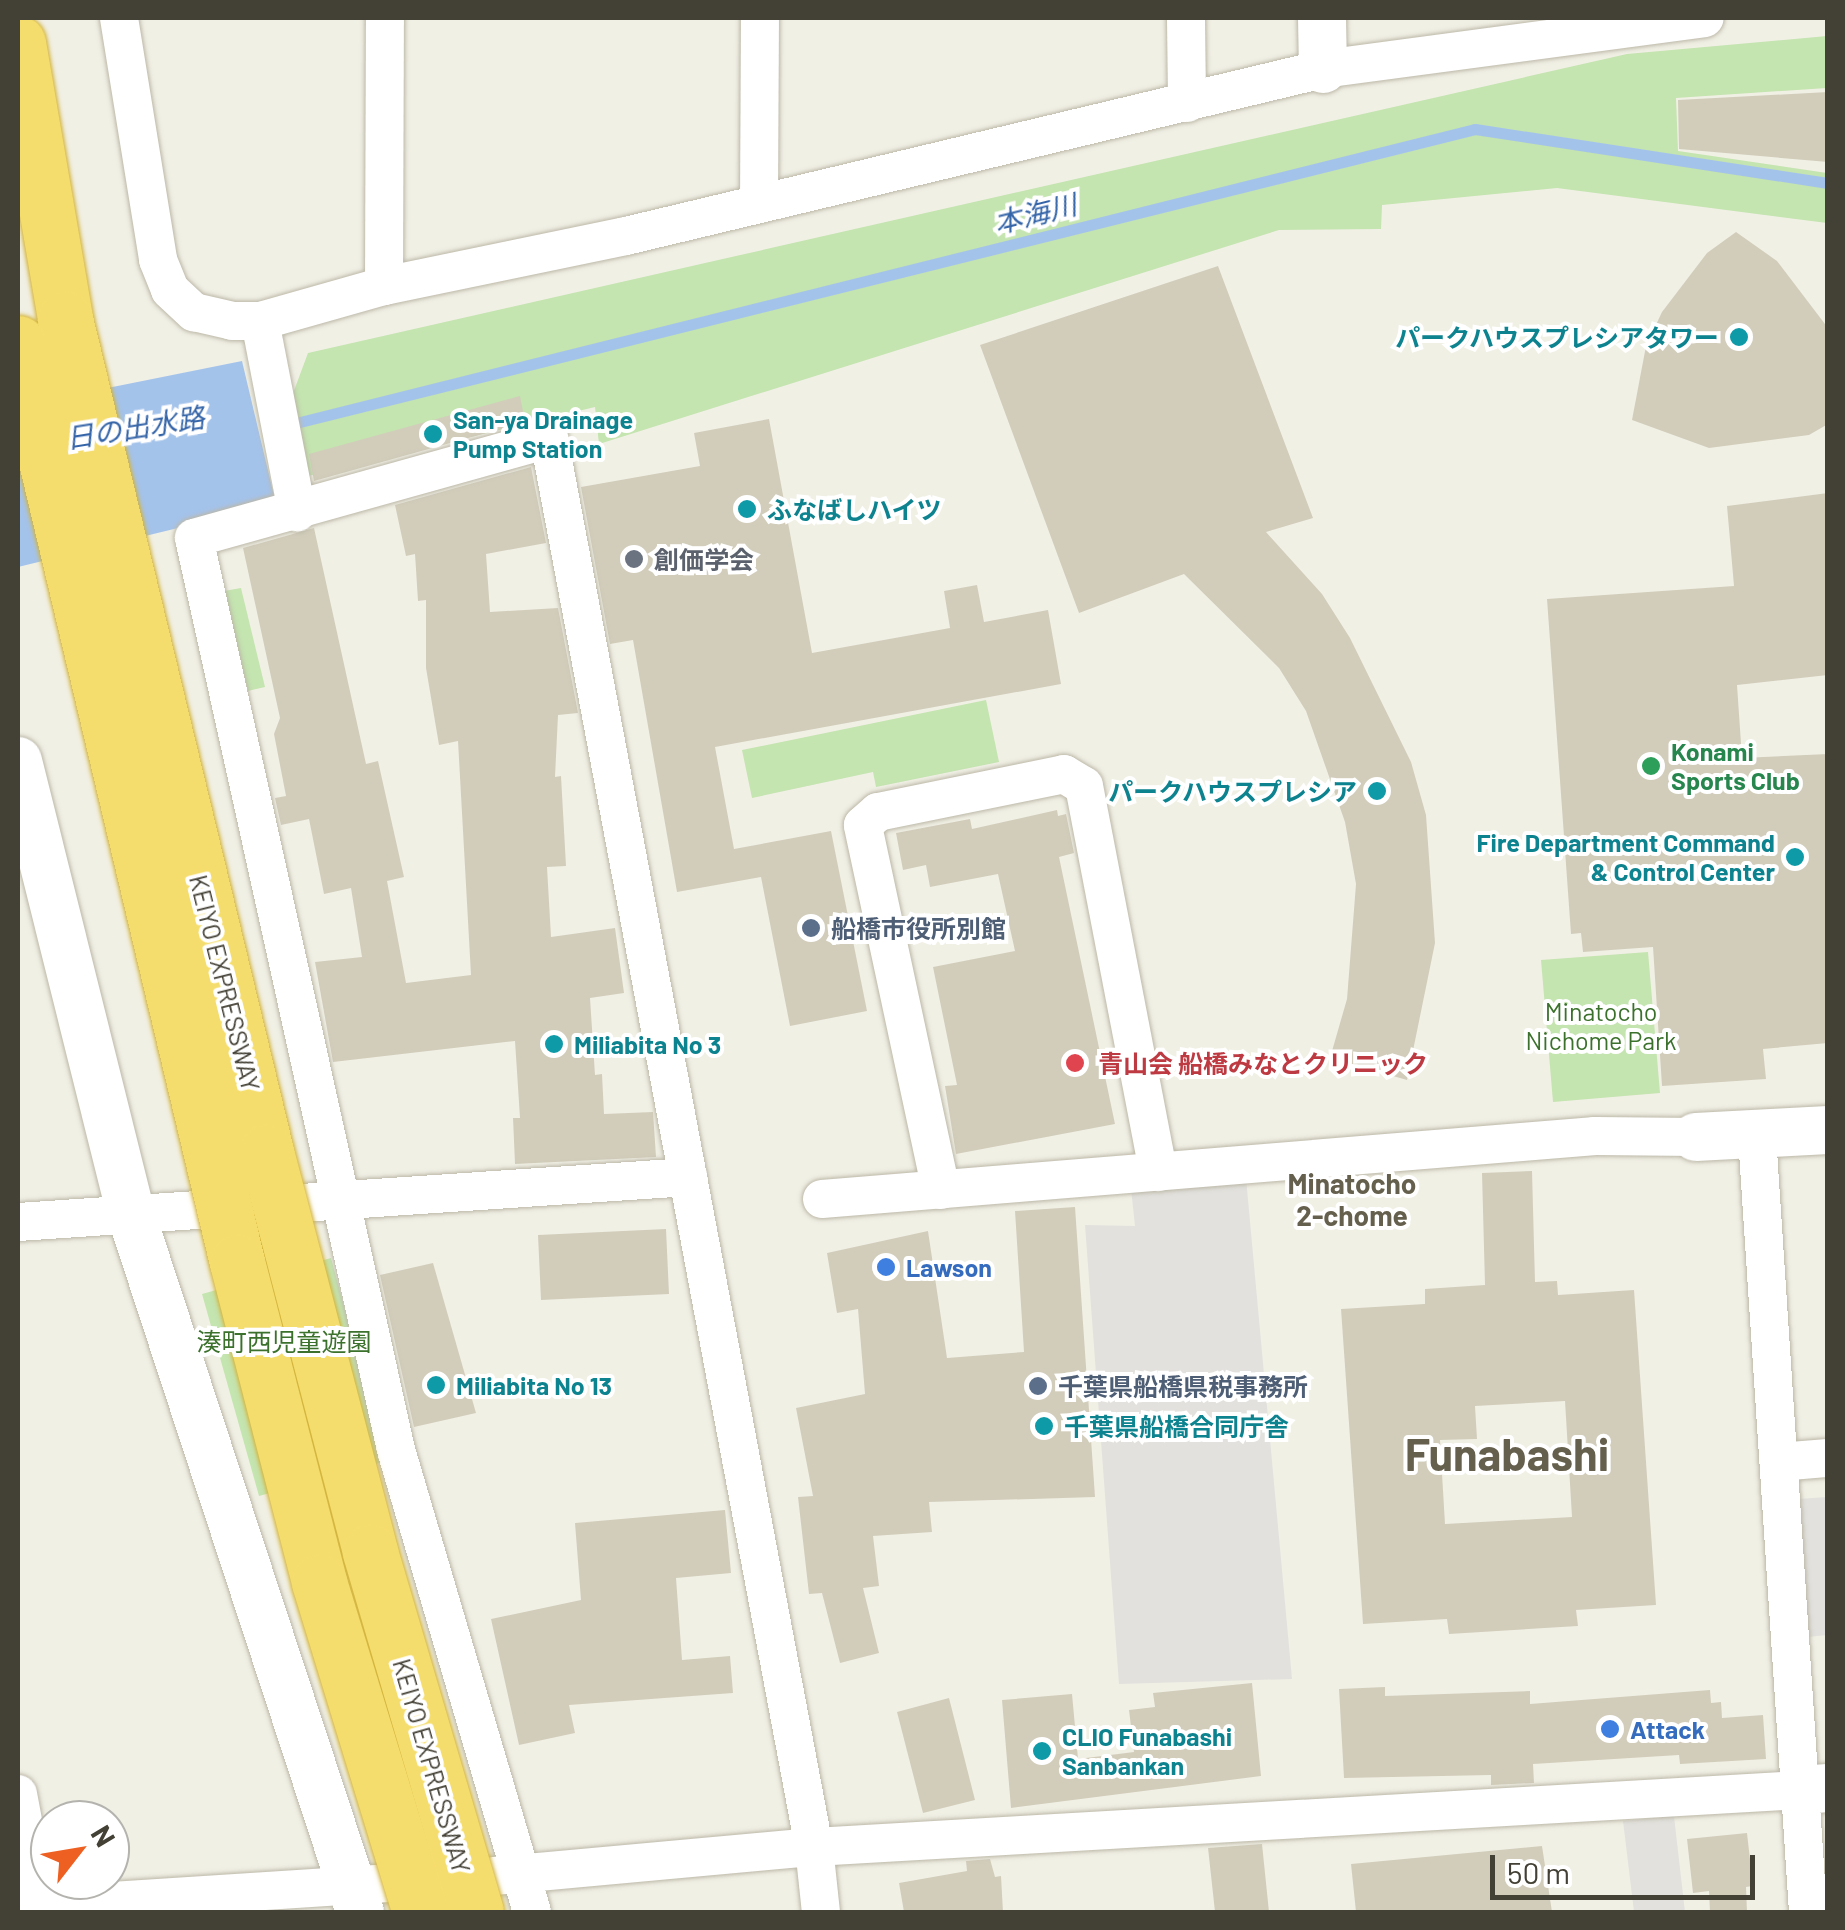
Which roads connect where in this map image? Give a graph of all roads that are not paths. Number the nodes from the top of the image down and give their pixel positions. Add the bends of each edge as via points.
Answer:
1 (120, 18) edge
2 (385, 18) edge
3 (760, 18) edge
4 (1186, 18) edge
5 (1322, 18) edge
6 (1705, 18) edge
7 (18, 43) edge
8 (1323, 69) junction
9 (1187, 103) junction
10 (759, 204) junction
11 (384, 286) junction
12 (260, 321) junction
13 (18, 343) edge
14 (298, 512) junction
15 (18, 761) edge
16 (1828, 1130) edge
17 (1757, 1136) junction
18 (1696, 1138) joint
19 (1158, 1172) junction
20 (688, 1177) junction
21 (941, 1190) junction
22 (822, 1198) dead end
23 (343, 1200) junction
24 (130, 1211) junction
25 (18, 1222) edge
26 (1828, 1458) edge
27 (1779, 1462) junction
28 (1814, 1789) edge
29 (18, 1794) edge
30 (814, 1847) junction
31 (518, 1875) junction
32 (355, 1898) edge
33 (46, 1907) edge
34 (420, 1912) edge
35 (476, 1912) edge
36 (532, 1912) edge
37 (821, 1912) edge
38 (1808, 1912) edge

1 - 12 street via 158,260 170,290 194,312
2 - 11 street
3 - 10 street
4 - 9 street
5 - 8 street
6 - 8 street
7 - 35 highway, KEIYO EXPRESSWAY, bridge via 65,319 262,1133 370,1552
8 - 9 street
9 - 10 street
10 - 11 street
11 - 12 street
12 - 14 street
13 - 34 highway, KEIYO EXPRESSWAY, bridge via 237,1262 320,1582
14 - 20 street via 549,438
14 - 23 street via 194,538
15 - 24 street
16 - 17 street
17 - 18 street
17 - 27 street
18 - 19 street via 1596,1136
19 - 21 street
19 - 21 street via 1084,786 1064,774 878,812 864,825
20 - 23 street
20 - 30 street
21 - 22 street
23 - 24 street
23 - 31 street via 396,1450
24 - 25 street
24 - 32 street
26 - 27 street
27 - 28 street
28 - 30 street
28 - 38 street
29 - 33 street
30 - 31 street
30 - 37 street
31 - 32 street
31 - 36 street
32 - 33 street

